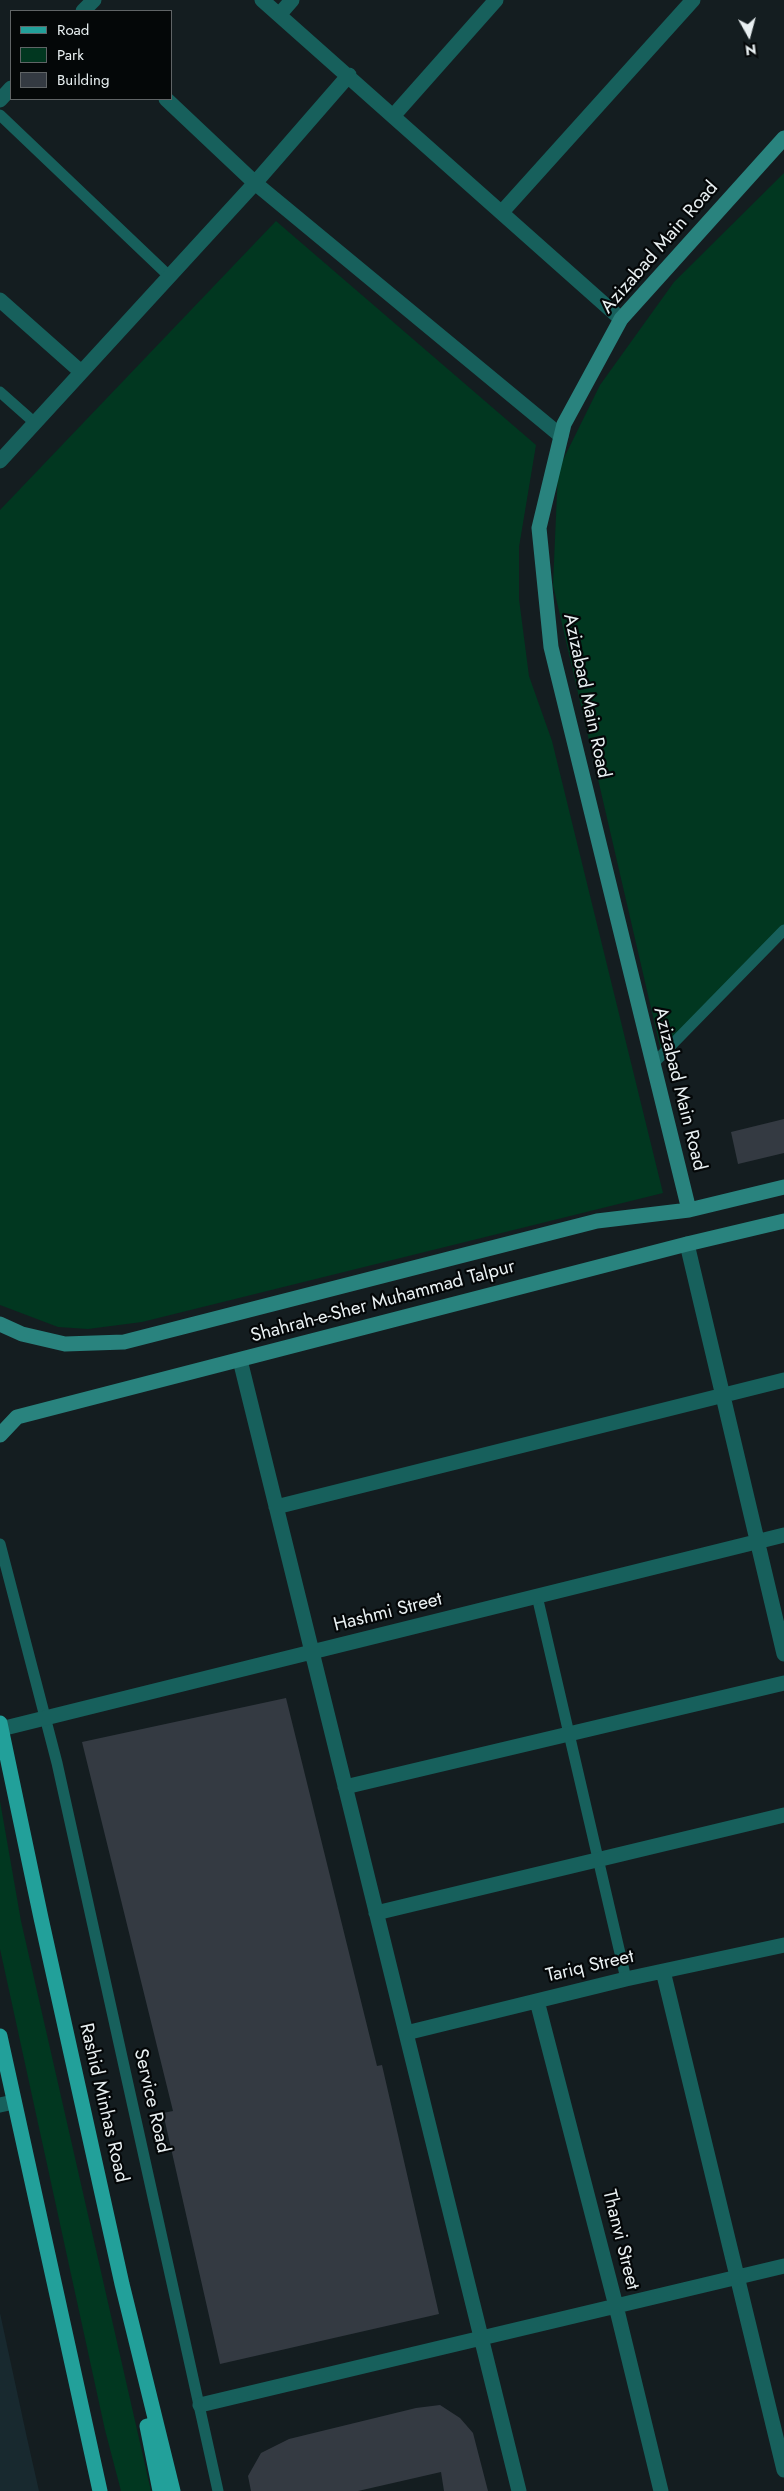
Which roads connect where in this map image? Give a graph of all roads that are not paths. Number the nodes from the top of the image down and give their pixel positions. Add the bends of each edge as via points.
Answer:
1 (94, 0) edge
2 (262, 0) edge
3 (292, 0) edge
4 (496, 0) edge
5 (693, 0) edge
6 (84, 10) edge
7 (279, 14) junction
8 (349, 75) junction
9 (10, 89) edge
10 (0, 100) edge
11 (167, 100) edge
12 (0, 115) edge
13 (394, 115) junction
14 (784, 138) edge
15 (255, 184) junction
16 (502, 212) junction
17 (169, 276) junction
18 (0, 300) edge
19 (621, 319) junction
20 (80, 371) junction
21 (0, 392) edge
22 (35, 423) junction
23 (561, 436) junction
24 (0, 461) edge
25 (784, 930) edge
26 (653, 1064) junction
27 (784, 1187) edge
28 (689, 1210) junction
29 (784, 1221) edge
30 (687, 1244) junction
31 (0, 1324) edge
32 (240, 1360) junction
33 (784, 1380) edge
34 (724, 1395) junction
35 (0, 1435) edge
36 (276, 1507) junction
37 (784, 1535) edge
38 (757, 1542) junction
39 (0, 1544) edge
40 (537, 1596) junction
41 (312, 1652) junction
42 (784, 1654) edge
43 (784, 1683) edge
44 (46, 1719) junction
45 (1, 1726) edge
46 (569, 1734) junction
47 (346, 1787) junction
48 (784, 1816) edge
49 (598, 1860) junction
50 (376, 1913) junction
51 (784, 1944) edge
52 (664, 1971) junction
53 (626, 1979) junction
54 (537, 2001) junction
55 (406, 2033) junction
56 (0, 2036) edge
57 (7, 2103) edge
58 (784, 2266) edge
59 (737, 2277) junction
60 (122, 2284) junction
61 (57, 2291) junction
62 (616, 2306) junction
63 (481, 2337) junction
64 (200, 2405) junction
65 (784, 2470) edge
66 (100, 2491) edge
67 (109, 2491) edge
68 (160, 2491) edge
69 (172, 2491) edge
70 (218, 2491) edge
71 (519, 2491) edge
72 (661, 2491) edge

1 - 6 street
2 - 7 street
3 - 7 street
4 - 13 street
5 - 16 street
7 - 8 street
8 - 13 street
8 - 15 street
9 - 10 street
11 - 15 street
12 - 17 lane
13 - 16 street
14 - 19 main road, Azizabad Main Road
15 - 17 street
15 - 23 street
16 - 19 street
17 - 20 street
18 - 20 street
19 - 23 main road, Azizabad Main Road via 564,424
20 - 22 street
21 - 22 lane
22 - 24 street
23 - 26 main road, Azizabad Main Road via 540,528 551,647
25 - 26 lane
26 - 28 main road, Azizabad Main Road
27 - 28 main road, Shahrah-e-Sher Muhammad Talpur
28 - 31 main road, Shahrah-e-Sher Muhammad Talpur via 597,1221 124,1342 65,1344 22,1334
29 - 30 main road, Shahrah-e-Sher Muhammad Talpur
30 - 32 main road, Shahrah-e-Sher Muhammad Talpur
30 - 34 street
32 - 35 main road, Shahrah-e-Sher Muhammad Talpur via 17,1417
32 - 36 street
33 - 34 street
34 - 36 street
34 - 38 street
36 - 41 street
37 - 38 street, Hashmi Street
38 - 40 street, Hashmi Street
38 - 42 street
39 - 44 lane, Service Road
40 - 41 street, Hashmi Street
40 - 46 lane
41 - 44 street, Hashmi Street
41 - 47 street
43 - 46 street
44 - 45 street, Hashmi Street
44 - 64 lane, Service Road
45 - 60 main road, Rashid Minhas Road
46 - 47 street
46 - 49 lane
47 - 50 street
48 - 49 street
49 - 50 street
49 - 53 lane
50 - 55 street
51 - 52 street, Tariq Street
52 - 53 street, Tariq Street
52 - 59 street
53 - 54 street, Tariq Street
54 - 55 street, Tariq Street
54 - 62 street, Thanvi Street
55 - 63 street
56 - 57 main road
57 - 61 main road
58 - 59 street
59 - 62 street
59 - 65 street
60 - 68 main road
60 - 69 main road, Rashid Minhas Road
61 - 66 main road
61 - 67 main road
62 - 63 street
62 - 72 street, Thanvi Street
63 - 64 street
63 - 71 street
64 - 70 lane, Service Road

